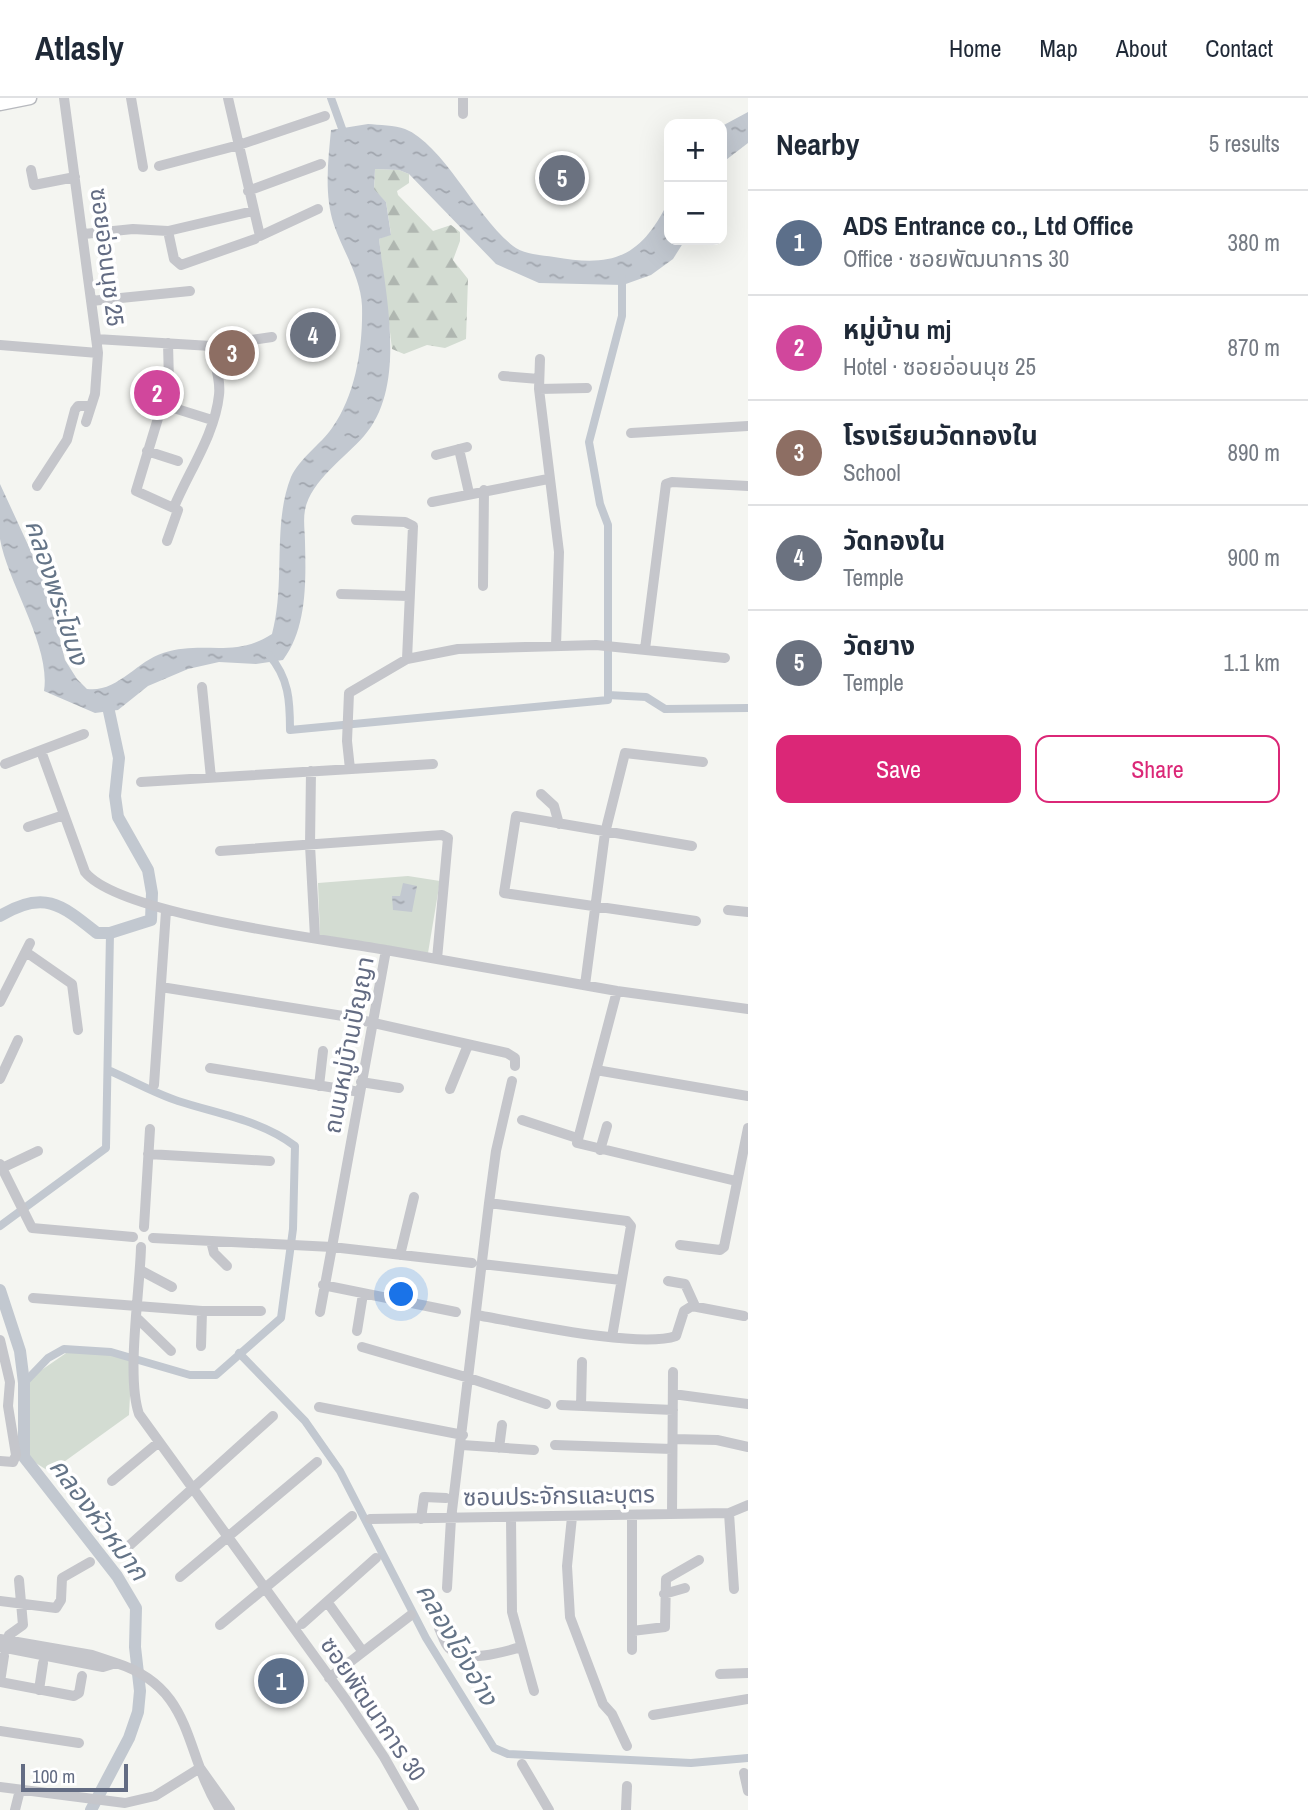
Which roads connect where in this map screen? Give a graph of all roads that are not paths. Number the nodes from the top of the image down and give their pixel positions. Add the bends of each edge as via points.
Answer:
1 (30, 98) edge
2 (64, 98) edge
3 (131, 98) edge
4 (228, 98) edge
5 (463, 98) edge
6 (0, 104) edge
7 (463, 114) dead end
8 (324, 116) dead end
9 (239, 145) junction
10 (321, 164) dead end
11 (159, 166) dead end
12 (142, 167) dead end
13 (31, 170) dead end
14 (75, 177) junction
15 (248, 191) junction
16 (318, 209) dead end
17 (253, 211) junction
18 (169, 231) junction
19 (83, 234) junction
20 (255, 239) dead end
21 (190, 291) dead end
22 (91, 301) junction
23 (272, 337) dead end
24 (96, 339) junction
25 (168, 343) junction
26 (0, 345) edge
27 (211, 346) junction
28 (98, 354) junction
29 (540, 359) dead end
30 (503, 376) dead end
31 (539, 384) junction
32 (587, 388) dead end
33 (161, 404) junction
34 (91, 407) junction
35 (212, 420) junction
36 (86, 422) dead end
37 (748, 426) edge
38 (631, 433) dead end
39 (147, 451) junction
40 (436, 455) dead end
41 (178, 461) dead end
42 (548, 479) junction
43 (37, 486) dead end
44 (748, 486) edge
45 (484, 489) junction
46 (469, 493) junction
47 (432, 502) dead end
48 (174, 507) junction
49 (356, 520) dead end
50 (167, 541) dead end
51 (484, 586) dead end
52 (341, 594) dead end
53 (409, 596) junction
54 (556, 646) junction
55 (645, 649) junction
56 (725, 658) dead end
57 (407, 659) junction
58 (202, 687) dead end
59 (84, 734) dead end
60 (41, 751) junction
61 (703, 762) dead end
62 (5, 764) dead end
63 (433, 764) dead end
64 (350, 769) junction
65 (312, 771) junction
66 (211, 778) junction
67 (141, 782) dead end
68 (541, 794) dead end
69 (64, 815) junction
70 (559, 824) junction
71 (28, 827) dead end
72 (605, 833) junction
73 (310, 845) junction
74 (692, 846) dead end
75 (219, 851) dead end
76 (595, 906) junction
77 (156, 908) junction
78 (728, 910) dead end
79 (748, 912) edge
80 (696, 921) dead end
81 (315, 937) junction
82 (386, 950) junction
83 (438, 959) junction
84 (585, 985) junction
85 (160, 987) junction
86 (617, 991) junction
87 (0, 1002) edge
88 (748, 1009) edge
89 (372, 1023) junction
90 (78, 1030) dead end
91 (18, 1040) dead end
92 (468, 1045) junction
93 (323, 1051) dead end
94 (515, 1066) dead end
95 (210, 1068) dead end
96 (596, 1070) junction
97 (0, 1079) edge
98 (512, 1081) dead end
99 (154, 1085) dead end
100 (319, 1086) junction
101 (360, 1087) junction
102 (399, 1088) dead end
103 (450, 1089) dead end
104 (748, 1096) edge
105 (522, 1119) dead end
106 (607, 1126) dead end
107 (748, 1128) edge
108 (150, 1129) dead end
109 (577, 1138) junction
110 (600, 1150) junction
111 (38, 1152) dead end
112 (148, 1154) junction
113 (270, 1161) dead end
114 (1, 1166) edge
115 (736, 1181) junction
116 (414, 1197) dead end
117 (489, 1203) junction
118 (144, 1227) junction
119 (133, 1237) junction
120 (153, 1238) junction
121 (211, 1241) junction
122 (680, 1245) dead end
123 (141, 1247) junction
124 (332, 1247) junction
125 (400, 1255) junction
126 (477, 1263) junction
127 (227, 1266) dead end
128 (141, 1270) junction
129 (621, 1280) junction
130 (668, 1281) dead end
131 (323, 1285) junction
132 (172, 1287) dead end
133 (363, 1294) junction
134 (33, 1298) dead end
135 (138, 1306) junction
136 (695, 1307) junction
137 (202, 1311) junction
138 (261, 1311) dead end
139 (320, 1312) dead end
140 (456, 1312) dead end
141 (475, 1315) junction
142 (744, 1316) dead end
143 (138, 1319) junction
144 (357, 1331) dead end
145 (612, 1337) junction
146 (0, 1340) edge
147 (201, 1346) dead end
148 (362, 1348) dead end
149 (171, 1351) dead end
150 (582, 1362) dead end
151 (673, 1372) dead end
152 (469, 1378) junction
153 (673, 1394) junction
154 (546, 1404) dead end
155 (748, 1404) edge
156 (561, 1405) dead end
157 (581, 1406) junction
158 (319, 1407) dead end
159 (673, 1410) junction
160 (273, 1416) dead end
161 (502, 1425) dead end
162 (462, 1440) junction
163 (159, 1442) junction
164 (672, 1444) junction
165 (555, 1445) dead end
166 (748, 1447) edge
167 (499, 1448) junction
168 (534, 1450) dead end
169 (0, 1461) edge
170 (317, 1462) dead end
171 (112, 1482) dead end
172 (192, 1488) junction
173 (446, 1498) dead end
174 (748, 1505) edge
175 (729, 1513) junction
176 (672, 1514) junction
177 (632, 1515) junction
178 (352, 1516) dead end
179 (572, 1517) junction
180 (511, 1518) junction
181 (370, 1519) dead end
182 (421, 1519) junction
183 (451, 1519) junction
184 (228, 1539) junction
185 (121, 1553) dead end
186 (376, 1558) dead end
187 (699, 1560) dead end
188 (90, 1562) dead end
189 (180, 1577) dead end
190 (19, 1580) dead end
191 (263, 1587) junction
192 (447, 1588) dead end
193 (685, 1588) dead end
194 (734, 1589) dead end
195 (663, 1594) junction
196 (0, 1601) edge
197 (328, 1603) junction
198 (22, 1604) junction
199 (411, 1615) dead end
200 (220, 1625) dead end
201 (299, 1628) junction
202 (439, 1628) dead end
203 (632, 1631) junction
204 (3, 1646) edge
205 (521, 1647) junction
206 (632, 1650) dead end
207 (363, 1652) junction
208 (459, 1653) junction
209 (43, 1663) dead end
210 (748, 1673) edge
211 (720, 1674) dead end
212 (82, 1676) dead end
213 (329, 1678) junction
214 (478, 1678) dead end
215 (39, 1690) junction
216 (534, 1691) dead end
217 (748, 1699) edge
218 (653, 1715) dead end
219 (0, 1731) edge
220 (79, 1743) dead end
221 (627, 1746) dead end
222 (522, 1764) dead end
223 (200, 1769) junction
224 (744, 1773) dead end
225 (627, 1786) dead end
226 (0, 1787) edge
227 (25, 1791) junction
228 (748, 1791) edge
229 (15, 1810) edge
230 (220, 1810) edge
231 (230, 1810) edge
232 (414, 1810) edge
233 (549, 1810) edge
234 (626, 1810) edge

1 - 6 main road
2 - 14 street, ซอยอ่อนนุช 25
3 - 12 street
4 - 9 street
5 - 7 street
8 - 9 street
9 - 11 street
9 - 15 street
10 - 15 street
13 - 14 street via 34,185
14 - 19 street, ซอยอ่อนนุช 25
15 - 17 street
16 - 17 street via 260,236
17 - 18 street
18 - 19 street
18 - 20 street via 172,253 181,265
19 - 22 street, ซอยอ่อนนุช 25
21 - 22 street
22 - 24 street, ซอยอ่อนนุช 25
23 - 27 street
24 - 25 street
24 - 28 street, ซอยอ่อนนุช 25
25 - 27 street
25 - 33 street via 170,375
26 - 28 street
27 - 35 street via 219,394
28 - 34 street, ซอยอ่อนนุช 25
29 - 31 street
30 - 31 street
31 - 32 street
31 - 42 street
33 - 35 street
33 - 39 street
34 - 36 street, ซอยอ่อนนุช 25
34 - 43 street via 75,410 67,440
35 - 48 street
37 - 38 street
39 - 41 street
39 - 48 street via 136,493
40 - 46 street via 463,448
42 - 45 street
42 - 54 street via 559,552
44 - 55 street via 666,484
45 - 46 street
45 - 51 street
46 - 47 street
48 - 50 street via 179,513
49 - 53 street via 412,524
52 - 53 street
53 - 57 street
54 - 55 street
54 - 57 street via 458,649
55 - 56 street
57 - 64 street via 352,690 348,697
58 - 66 street
59 - 60 street
60 - 62 street
60 - 69 street
61 - 72 street via 625,753
63 - 64 street
64 - 65 street
65 - 66 street
65 - 73 street
66 - 67 street
68 - 70 street via 554,806
69 - 71 street
69 - 77 street via 92,880
70 - 72 street
70 - 76 street via 516,816 504,893
72 - 74 street
72 - 76 street
73 - 75 street
73 - 81 street
73 - 83 street via 448,838
76 - 80 street
76 - 84 street
77 - 81 street
77 - 85 street
78 - 79 street
81 - 82 street
82 - 83 street, ถนนหมู่บ้านปัญญา
82 - 89 street, ถนนหมู่บ้านปัญญา
83 - 84 street, ถนนหมู่บ้านปัญญา
84 - 86 street, ถนนหมู่บ้านปัญญา
85 - 89 street
85 - 99 street
86 - 88 street, ถนนหมู่บ้านปัญญา
86 - 96 street
87 - 90 street via 28,947 72,984
89 - 92 street
89 - 101 street, ถนนหมู่บ้านปัญญา
91 - 97 street
92 - 94 street via 508,1053 515,1058
92 - 103 street
93 - 100 street
95 - 100 street
96 - 104 street
96 - 109 street
98 - 117 street
100 - 101 street
101 - 102 street
101 - 124 street, ถนนหมู่บ้านปัญญา
105 - 109 street
106 - 110 street
107 - 115 street
108 - 112 street
109 - 110 street via 581,1145
110 - 115 street
111 - 114 street
112 - 113 street
112 - 118 street
114 - 119 street via 30,1225 37,1229
115 - 122 street via 722,1249
116 - 125 street
117 - 126 street
117 - 129 street via 627,1222 631,1232
118 - 119 street
118 - 120 street
119 - 123 street
120 - 121 street
120 - 123 street
121 - 124 street
121 - 127 street via 214,1253
123 - 128 street
124 - 125 street
124 - 131 street, ถนนหมู่บ้านปัญญา
125 - 126 street
126 - 129 street
126 - 141 street
128 - 132 street
128 - 135 street
129 - 145 street
130 - 136 street via 685,1284
131 - 133 street
131 - 139 street, ถนนหมู่บ้านปัญญา
133 - 140 street
133 - 144 street
134 - 135 street
135 - 137 street
135 - 143 street
136 - 142 street
136 - 145 street via 684,1311 676,1336
137 - 138 street
137 - 147 street
141 - 145 street
141 - 152 street
143 - 149 street
143 - 163 street via 135,1401
146 - 169 street via 10,1382 8,1406 16,1455 13,1462
148 - 152 street
150 - 157 street
151 - 153 street
152 - 154 street
152 - 162 street
153 - 155 street
153 - 159 street
156 - 157 street
157 - 159 street
158 - 162 street
159 - 164 street
160 - 172 street
161 - 167 street
162 - 167 street
162 - 183 street
163 - 171 street
163 - 172 street
164 - 165 street
164 - 166 street via 717,1440
164 - 176 street
167 - 168 street
170 - 184 street
172 - 184 street
172 - 185 street
173 - 182 street via 424,1497
174 - 175 street, ซอนประจักรและบุตร
175 - 176 street, ซอนประจักรและบุตร
175 - 194 street
176 - 177 street, ซอนประจักรและบุตร
177 - 179 street, ซอนประจักรและบุตร
177 - 203 street
178 - 191 street
179 - 180 street, ซอนประจักรและบุตร
179 - 221 street via 567,1566 570,1617 603,1704
180 - 183 street, ซอนประจักรและบุตร
180 - 205 street via 512,1612
181 - 182 street, ซอนประจักรและบุตร
182 - 183 street, ซอนประจักรและบุตร
183 - 192 street
184 - 189 street
184 - 191 street
186 - 197 street
187 - 195 street via 666,1579
188 - 198 street via 62,1578 61,1601 56,1608
190 - 198 street
191 - 200 street
191 - 201 street
193 - 195 street
195 - 203 street via 665,1627
196 - 198 street
197 - 201 street
197 - 207 street
198 - 204 street via 23,1625
199 - 207 street
201 - 213 street, ซอยพัฒนาการ 30
202 - 208 street via 449,1649
203 - 206 street
204 - 215 street via 0,1682
204 - 223 street via 92,1655 119,1664 163,1689 176,1704
205 - 208 street via 486,1656
205 - 216 street
207 - 213 street
208 - 214 street
209 - 215 street
210 - 211 street
212 - 215 street via 76,1695
213 - 232 street, ซอยพัฒนาการ 30
217 - 218 street
219 - 220 street
222 - 233 street
223 - 227 street via 141,1802
223 - 230 street
223 - 231 street
224 - 228 street
225 - 234 street
226 - 227 street
227 - 229 street

